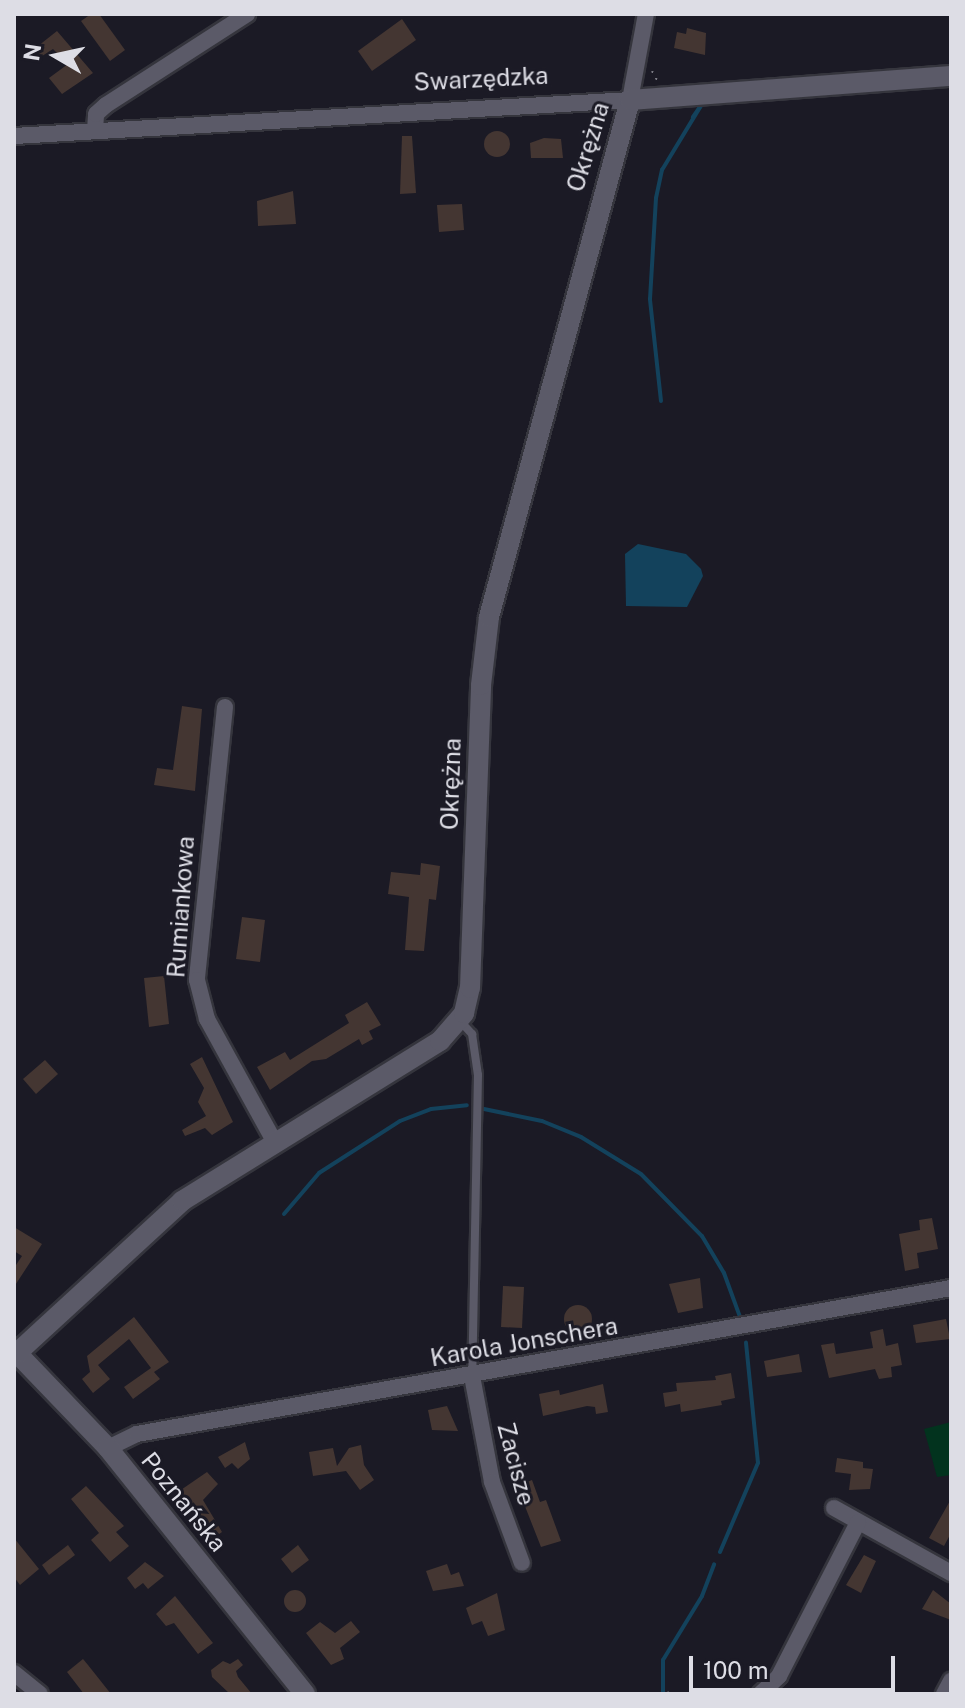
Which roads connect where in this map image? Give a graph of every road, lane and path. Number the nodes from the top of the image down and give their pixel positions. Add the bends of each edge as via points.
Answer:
1 (247, 14) edge
2 (646, 14) edge
3 (951, 76) edge
4 (630, 100) junction
5 (95, 130) junction
6 (14, 136) edge
7 (225, 707) dead end
8 (460, 1021) junction
9 (274, 1141) junction
10 (951, 1288) edge
11 (16, 1351) edge
12 (472, 1376) junction
13 (108, 1448) junction
14 (834, 1508) dead end
15 (858, 1522) junction
16 (522, 1563) dead end
17 (951, 1573) edge
18 (14, 1673) edge
19 (951, 1681) edge
20 (671, 1692) dead end
21 (40, 1694) edge
22 (305, 1694) edge
23 (659, 1694) edge
24 (760, 1694) edge
25 (944, 1694) edge

1 - 5 street via 106,105 96,114
2 - 4 street, Okrężna
3 - 4 street, Swarzędzka
4 - 5 street, Swarzędzka
4 - 8 street, Okrężna via 489,617 481,685 470,988
5 - 6 street, Swarzędzka
7 - 9 street, Rumiankowa via 197,980 207,1019
8 - 9 street via 440,1041
8 - 12 lane via 472,1034 478,1075
9 - 11 street via 163,1217
10 - 12 street, Karola Jonschera
11 - 13 street, Poznańska
12 - 13 street, Karola Jonschera via 137,1434
12 - 16 street, Zacisze via 492,1482
13 - 22 street, Poznańska
14 - 15 street
15 - 17 street
15 - 24 street via 779,1676
18 - 21 street
19 - 25 street
20 - 23 path

